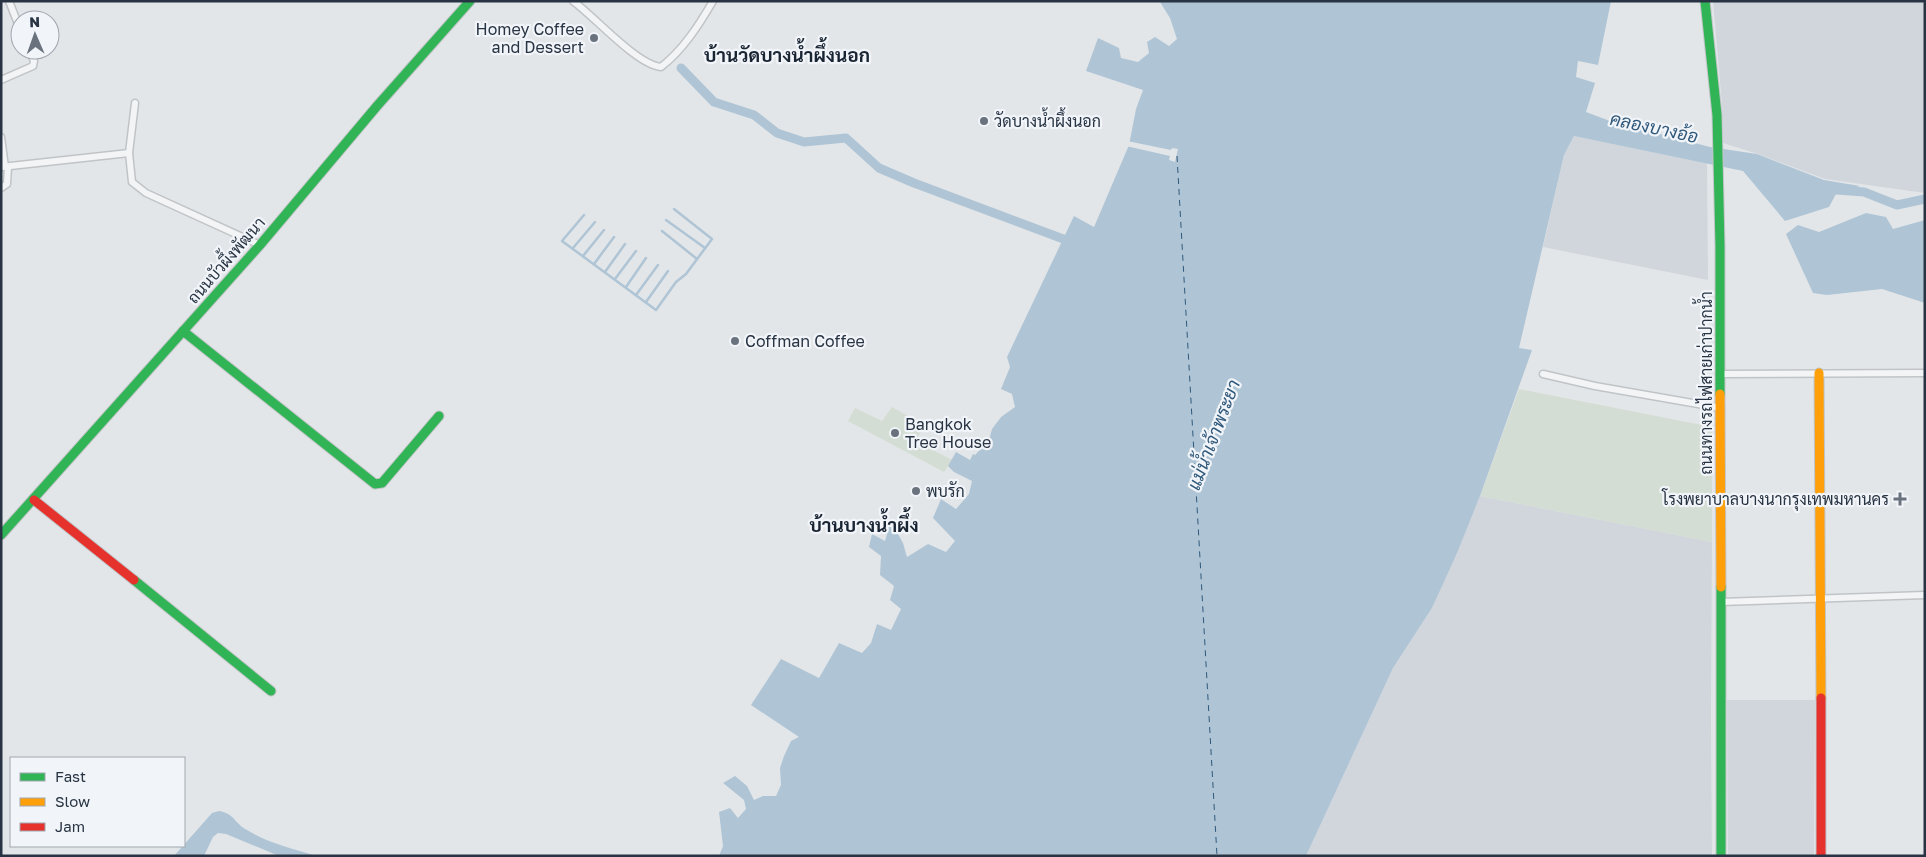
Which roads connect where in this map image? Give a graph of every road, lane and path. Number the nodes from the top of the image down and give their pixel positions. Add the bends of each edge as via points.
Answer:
1 (470, 1) edge
2 (573, 1) edge
3 (713, 1) edge
4 (1705, 1) edge
5 (34, 60) edge
6 (1, 80) edge
7 (135, 103) dead end
8 (1, 138) edge
9 (129, 153) junction
10 (5, 167) edge
11 (1, 188) edge
12 (260, 245) junction
13 (183, 332) junction
14 (1819, 373) junction
15 (1925, 373) edge
16 (1543, 374) dead end
17 (1721, 374) junction
18 (1721, 408) junction
19 (438, 416) dead end
20 (34, 500) junction
21 (1, 535) edge
22 (1925, 595) edge
23 (1820, 599) junction
24 (1721, 602) junction
25 (271, 691) dead end
26 (1722, 856) edge
27 (1821, 856) edge

1 - 12 street, ถนนบัวผึ้งพัฒนา
2 - 3 street via 636,55 651,66 661,67 674,56
4 - 17 street, ถนนทางรถไฟสายเก่าปากน้ำ via 1716,115
5 - 6 street via 33,66
7 - 9 street
8 - 10 street
9 - 10 street
9 - 12 street via 130,178 146,193
10 - 11 street via 8,184
12 - 13 street, ถนนบัวผึ้งพัฒนา
13 - 19 street via 375,484 382,484
13 - 20 street, ถนนบัวผึ้งพัฒนา
14 - 15 street
14 - 17 street
14 - 23 street
16 - 18 street
17 - 18 street, ถนนทางรถไฟสายเก่าปากน้ำ
18 - 24 street, ถนนทางรถไฟสายเก่าปากน้ำ
20 - 21 street, ถนนบัวผึ้งพัฒนา
20 - 25 street
22 - 23 street
23 - 24 street
23 - 27 street
24 - 26 street, ถนนทางรถไฟสายเก่าปากน้ำ

